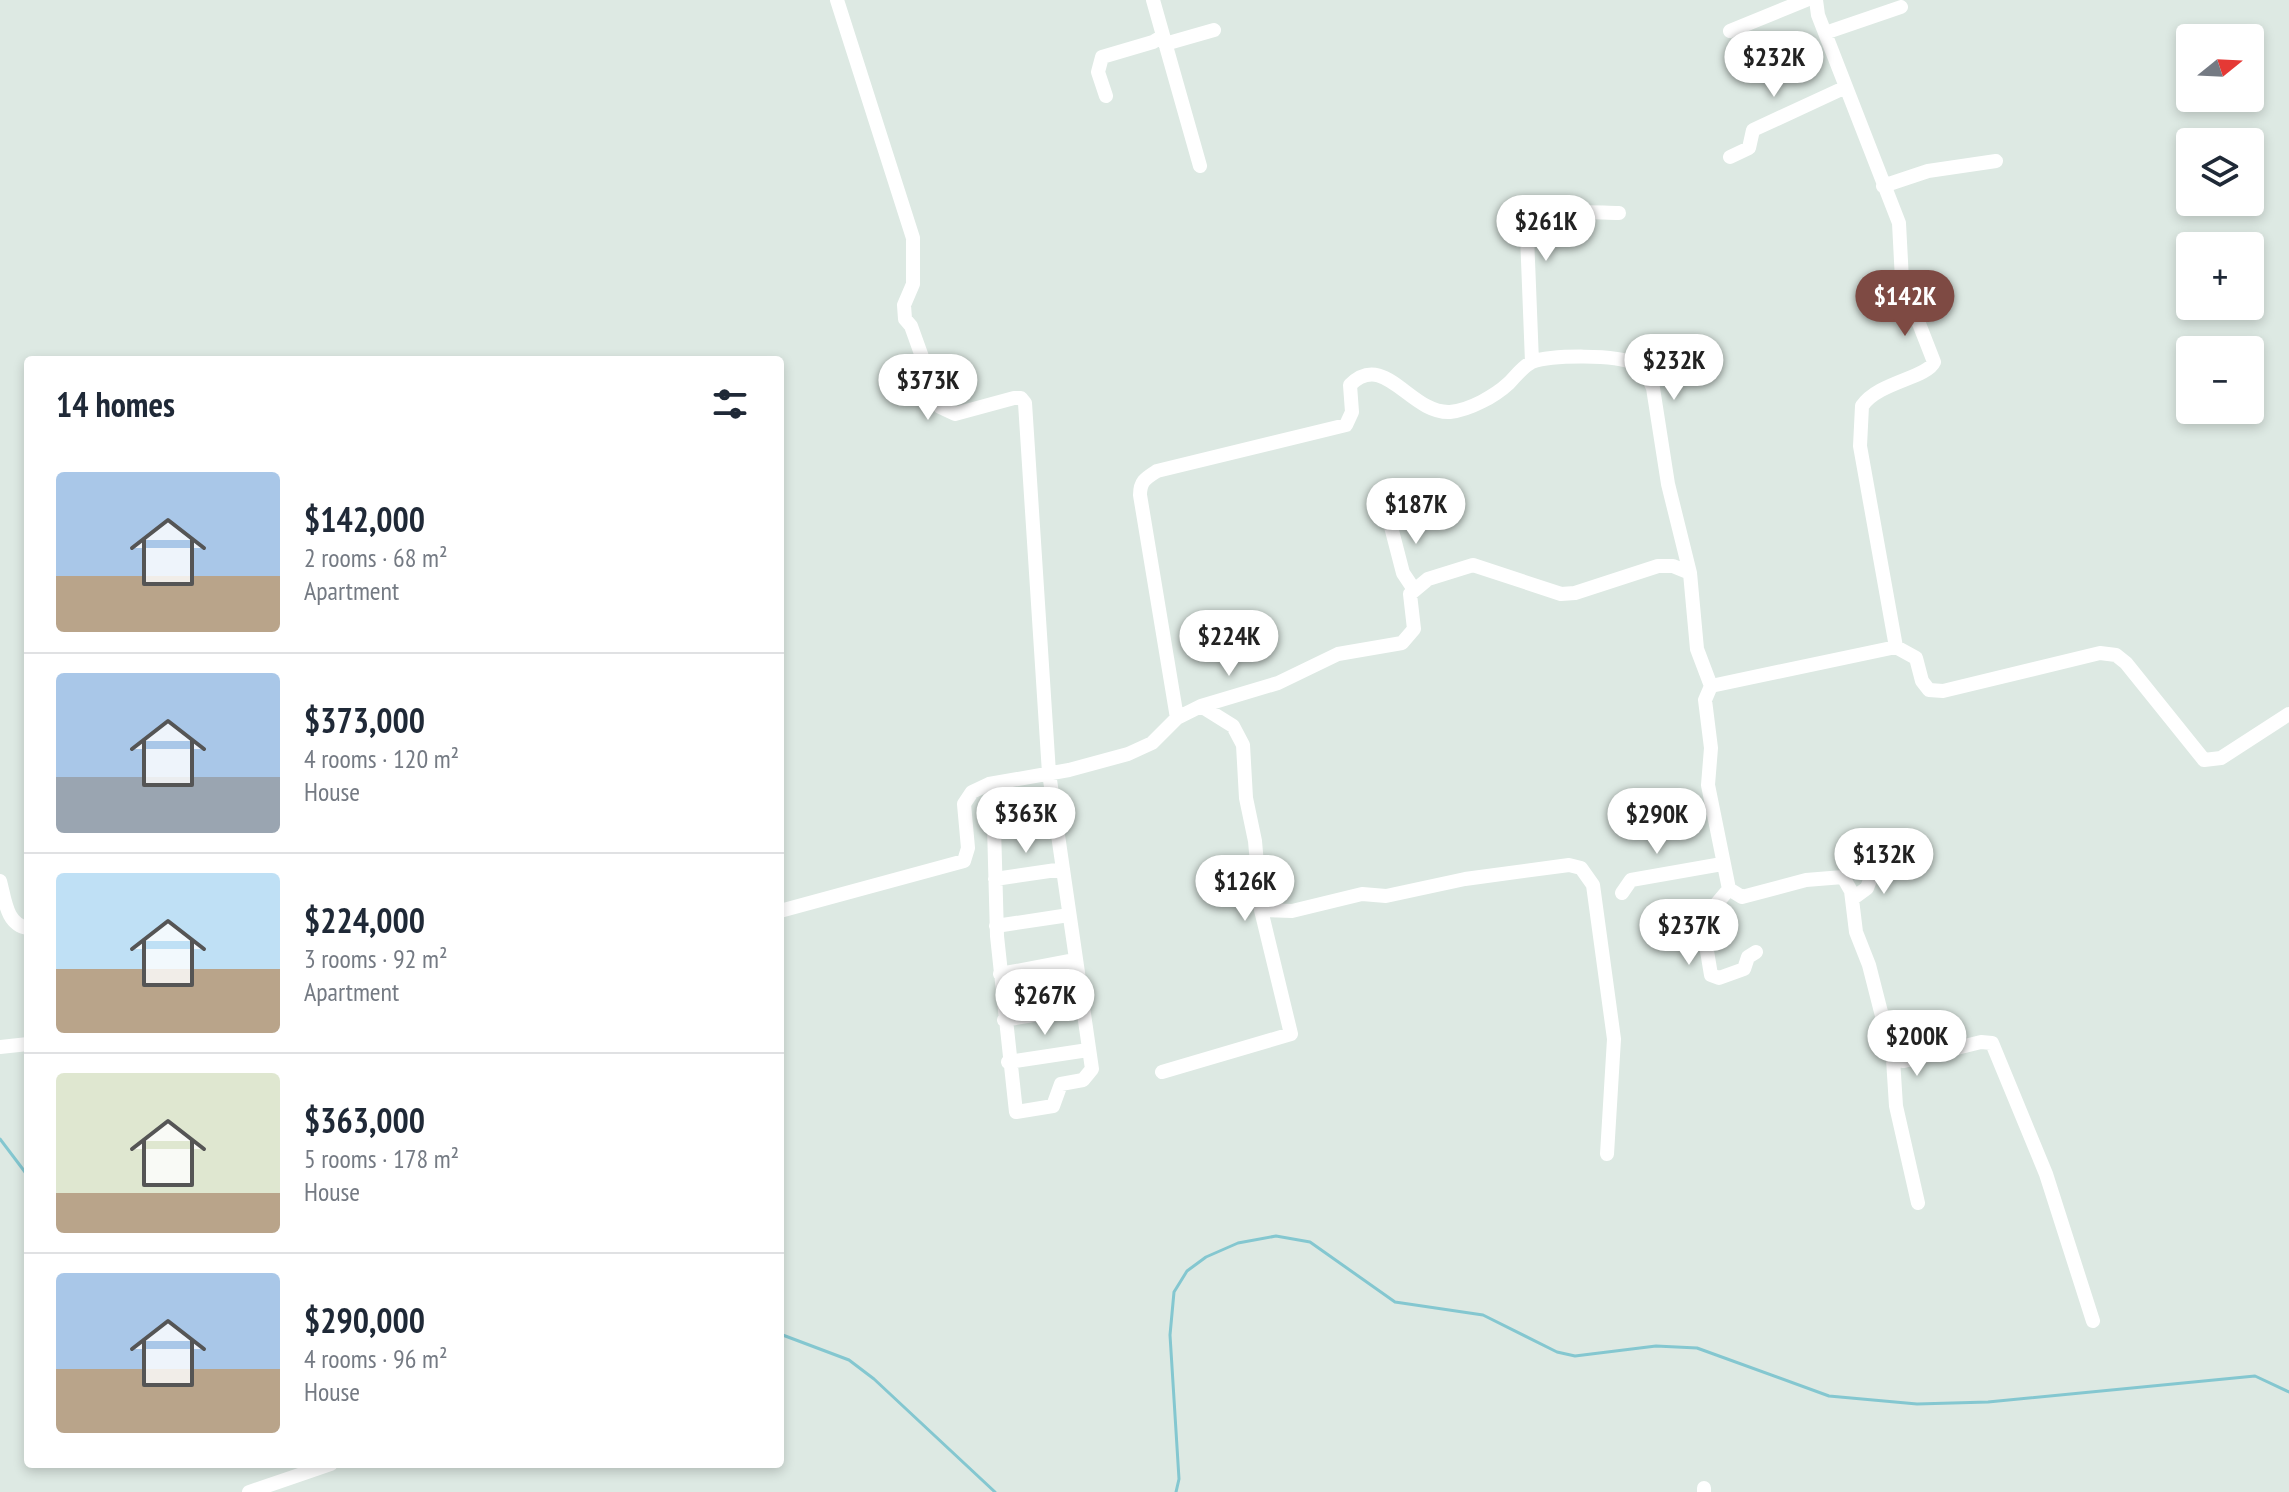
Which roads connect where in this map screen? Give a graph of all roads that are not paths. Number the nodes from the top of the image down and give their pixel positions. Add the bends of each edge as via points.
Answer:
1 (837, 0) edge
2 (1153, 0) edge
3 (1806, 0) edge
4 (1816, 0) edge
5 (1901, 7) dead end
6 (1214, 30) dead end
7 (1730, 31) dead end
8 (1825, 33) junction
9 (1164, 40) junction
10 (1846, 87) junction
11 (1106, 96) dead end
12 (1730, 157) dead end
13 (1996, 161) dead end
14 (1200, 166) dead end
15 (1883, 186) junction
16 (1619, 213) dead end
17 (1532, 362) junction
18 (1389, 519) dead end
19 (1690, 573) junction
20 (1413, 588) junction
21 (1896, 647) junction
22 (1711, 686) junction
23 (1201, 706) junction
24 (2289, 714) edge
25 (1177, 718) junction
26 (1049, 773) junction
27 (1055, 815) junction
28 (1894, 857) dead end
29 (1722, 864) junction
30 (1063, 869) junction
31 (995, 879) junction
32 (0, 881) edge
33 (1729, 889) junction
34 (1622, 893) dead end
35 (1852, 899) junction
36 (784, 910) edge
37 (1261, 910) junction
38 (1069, 915) junction
39 (996, 926) junction
40 (24, 927) edge
41 (1756, 952) dead end
42 (1075, 960) junction
43 (1000, 974) junction
44 (1082, 1007) junction
45 (1004, 1020) junction
46 (24, 1044) edge
47 (0, 1047) edge
48 (1088, 1050) junction
49 (1893, 1059) junction
50 (1008, 1062) junction
51 (1162, 1072) dead end
52 (1607, 1154) dead end
53 (1918, 1203) dead end
54 (2093, 1321) dead end
55 (319, 1468) edge
56 (249, 1492) edge

1 - 26 street via 913,238 913,284 904,305 905,319 940,407 955,414 1014,398 1025,403
2 - 9 street
3 - 7 street
4 - 8 street
5 - 8 street
6 - 9 street
8 - 10 street
9 - 11 street via 1102,57 1098,72
9 - 14 street
10 - 12 street via 1753,130 1749,148
10 - 15 street
13 - 15 street via 1928,171
15 - 21 street via 1899,223 1902,280 1934,362 1928,370 1881,387 1862,406 1862,462
16 - 17 street via 1544,217 1532,224 1527,249
17 - 19 street via 1603,357 1635,364 1646,374
17 - 25 street via 1502,389 1451,412 1409,397 1386,377 1367,373 1350,385 1352,412 1346,425 1146,477 1140,495
18 - 20 street via 1403,573
19 - 20 street via 1658,566 1561,594 1473,565
19 - 22 street via 1697,649
20 - 23 street via 1409,602 1414,629 1402,643 1338,654 1278,683
21 - 22 street
21 - 24 street via 1916,658 1922,681 1935,691 2086,655 2116,655 2209,761
22 - 29 street via 1705,700 1711,748 1708,785
23 - 25 street
23 - 37 street via 1233,726 1243,745
25 - 26 street via 1140,750
26 - 27 street
26 - 36 street via 972,792 964,804 964,861
27 - 30 street
27 - 31 street via 994,826
28 - 35 street via 1875,866 1867,888
29 - 33 street
29 - 34 street via 1631,880
30 - 31 street
30 - 38 street
31 - 39 street
32 - 40 street via 12,920
33 - 35 street via 1742,897 1833,875 1843,877
33 - 41 street via 1702,921 1711,975 1719,978 1744,969
35 - 49 street via 1856,932
37 - 51 street via 1291,1034
37 - 52 street via 1292,911 1362,894 1386,896 1493,875 1581,868 1593,885 1614,1039
38 - 39 street
38 - 42 street
39 - 43 street
42 - 43 street
42 - 44 street
43 - 45 street
44 - 45 street
44 - 48 street
45 - 50 street
46 - 47 street
48 - 50 street
48 - 50 street via 1092,1069 1083,1080 1061,1084 1056,1101 1044,1111 1016,1112
49 - 53 street via 1896,1106
49 - 54 street via 1904,1061 1981,1042 1996,1048 2046,1174
55 - 56 street

